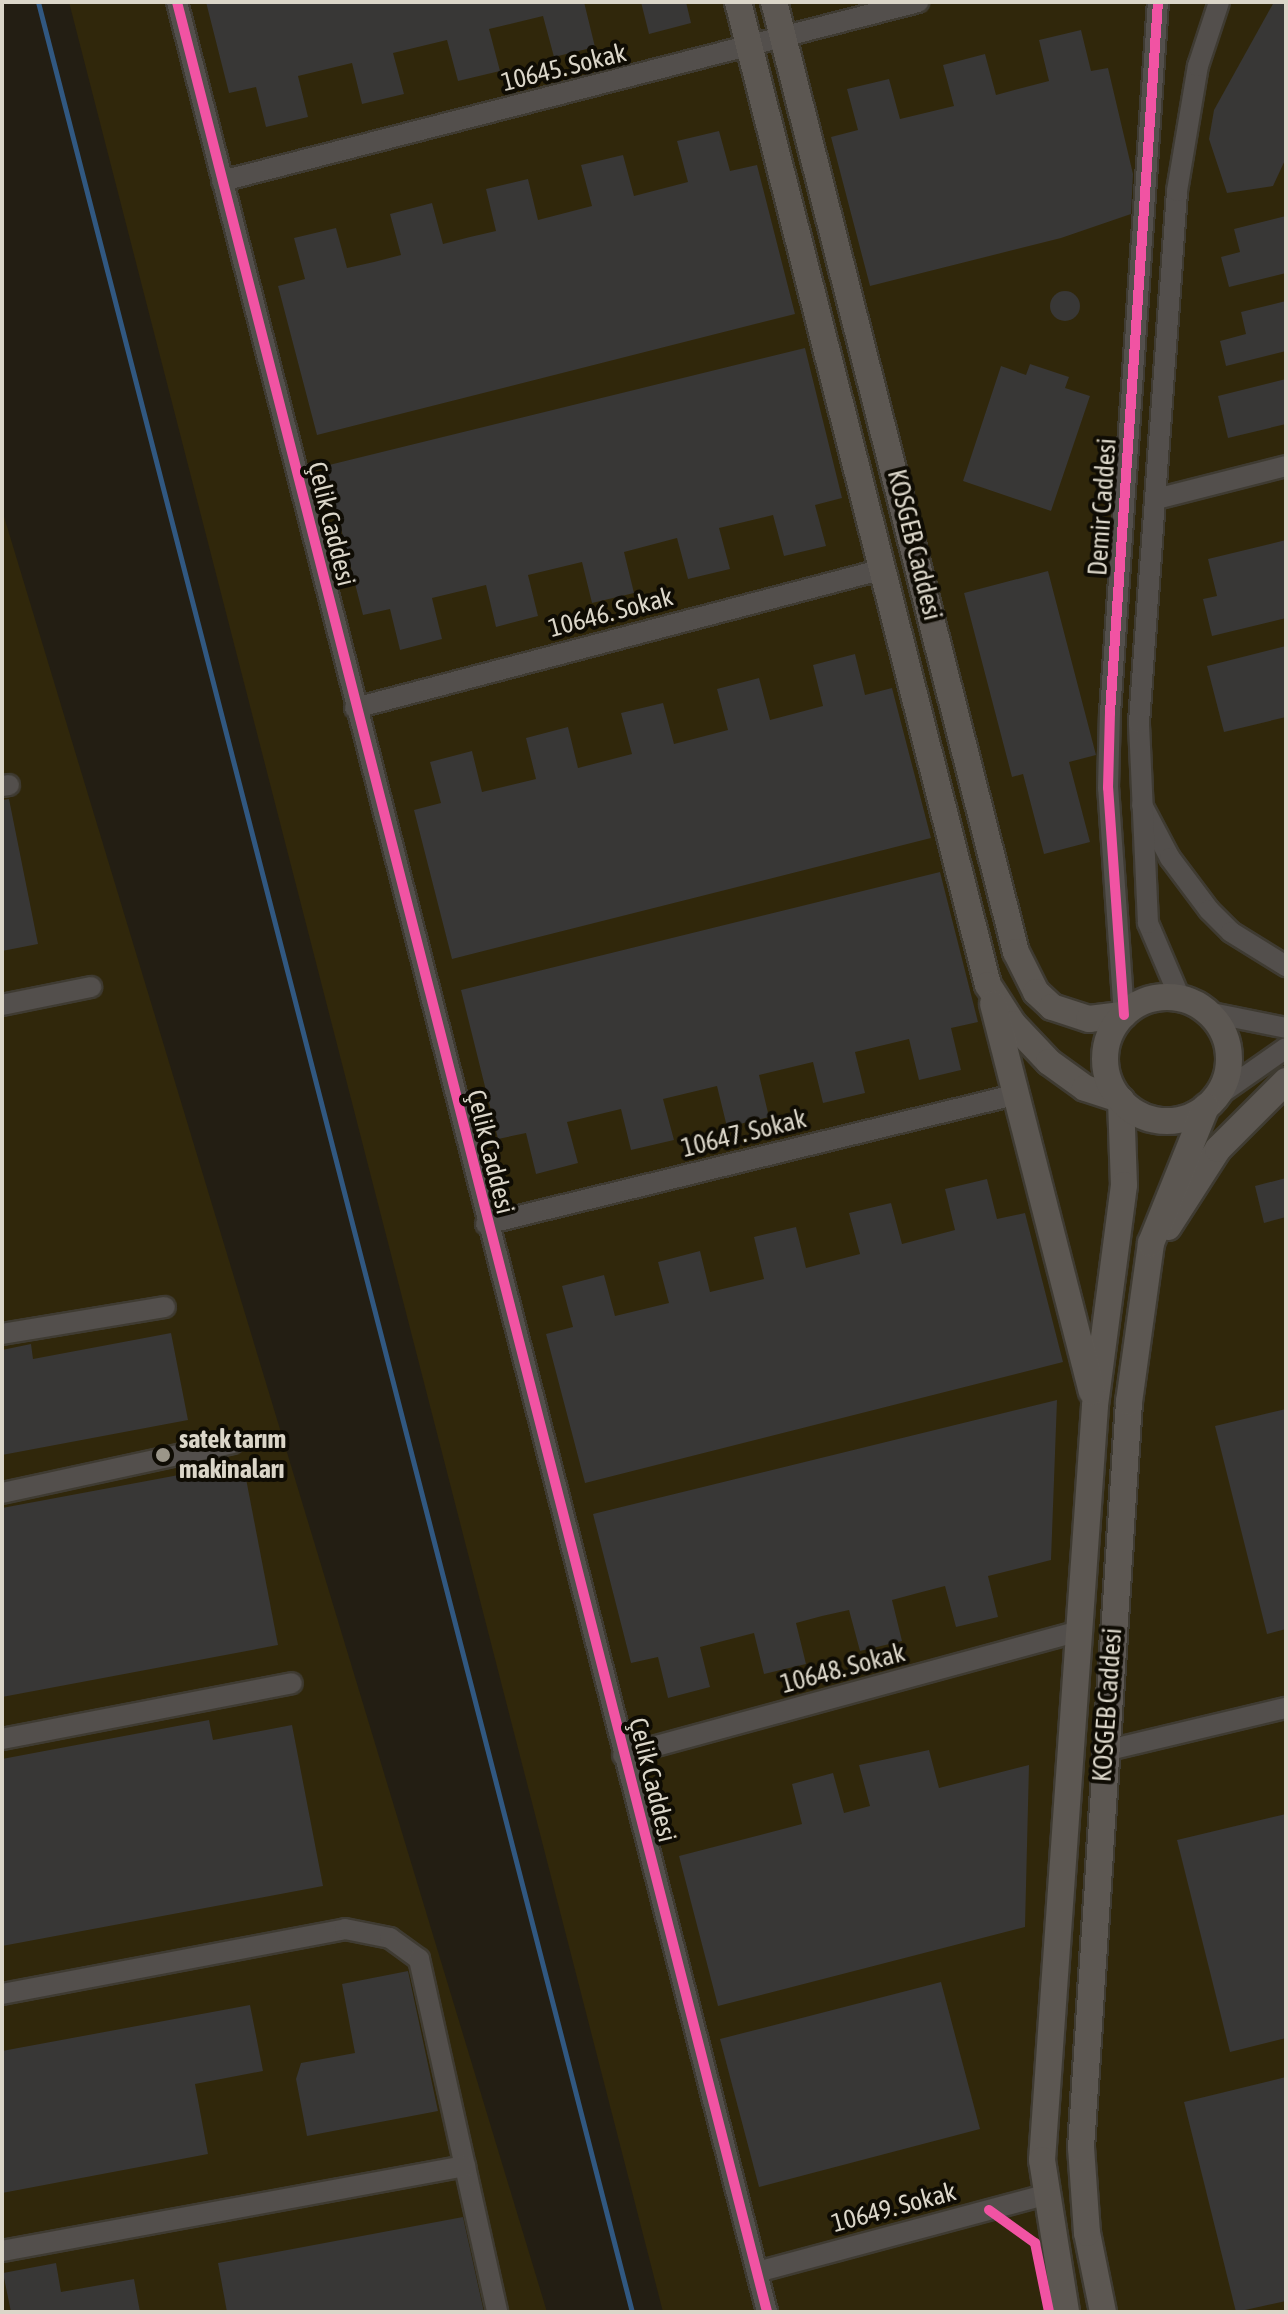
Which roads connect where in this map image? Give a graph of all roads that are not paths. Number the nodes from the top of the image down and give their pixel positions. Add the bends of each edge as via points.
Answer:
1 (177, 2) edge
2 (738, 2) edge
3 (774, 2) edge
4 (918, 2) edge
5 (1158, 2) edge
6 (1219, 2) edge
7 (785, 40) junction
8 (750, 48) junction
9 (222, 181) junction
10 (1286, 466) edge
11 (1156, 499) junction
12 (880, 570) junction
13 (355, 708) junction
14 (1138, 798) junction
15 (1286, 966) edge
16 (988, 985) junction
17 (91, 987) dead end
18 (1180, 998) junction
19 (2, 1005) edge
20 (1207, 1012) junction
21 (1124, 1015) junction
22 (1286, 1028) edge
23 (1286, 1048) edge
24 (1286, 1081) edge
25 (1014, 1095) junction
26 (1121, 1100) junction
27 (1211, 1102) junction
28 (486, 1224) junction
29 (1146, 1269) junction
30 (165, 1307) dead end
31 (2, 1334) edge
32 (1095, 1406) junction
33 (233, 1443) dead end
34 (2, 1493) edge
35 (1077, 1632) junction
36 (292, 1683) dead end
37 (1286, 1708) edge
38 (2, 1739) edge
39 (1105, 1751) junction
40 (623, 1755) junction
41 (2, 1994) edge
42 (465, 2166) junction
43 (1044, 2195) junction
44 (2, 2251) edge
45 (757, 2272) junction
46 (497, 2312) edge
47 (767, 2312) edge
48 (1066, 2312) edge
49 (1103, 2312) edge

1 - 9 street, Çelik Caddesi
2 - 8 main road, KOSGEB Caddesi
3 - 7 main road, KOSGEB Caddesi
4 - 7 street, 10645. Sokak
5 - 21 street, Demir Caddesi via 1110,713 1108,788
6 - 11 street, Demir Caddesi via 1198,66 1181,150
7 - 8 street, 10645. Sokak
7 - 21 main road, KOSGEB Caddesi via 1016,952 1036,992 1052,1007 1089,1019
8 - 9 street, 10645. Sokak
8 - 12 main road, KOSGEB Caddesi
9 - 13 street, Çelik Caddesi
10 - 11 street
11 - 14 street, Demir Caddesi
12 - 13 street, 10646. Sokak
12 - 16 main road, KOSGEB Caddesi
13 - 28 street, Çelik Caddesi
14 - 15 street via 1170,858 1209,910 1231,932
14 - 18 street, Demir Caddesi via 1148,923
16 - 25 main road, KOSGEB Caddesi
16 - 26 main road, KOSGEB Caddesi via 1013,1024 1049,1062 1085,1088
17 - 19 street
18 - 20 main road
18 - 21 main road via 1156,998
20 - 22 street
20 - 27 main road via 1222,1031 1228,1053 1226,1077
21 - 26 main road via 1105,1057
23 - 27 street
24 - 29 main road via 1218,1149
25 - 28 street, 10647. Sokak
25 - 32 main road, KOSGEB Caddesi
26 - 27 main road via 1139,1114 1162,1120 1185,1118
26 - 32 main road, KOSGEB Caddesi via 1124,1185
27 - 29 main road, KOSGEB Caddesi via 1170,1186
28 - 40 street, Çelik Caddesi
29 - 39 main road, KOSGEB Caddesi via 1129,1402
30 - 31 street
32 - 35 main road, KOSGEB Caddesi
33 - 34 street
35 - 40 street, 10648. Sokak
35 - 43 main road, KOSGEB Caddesi
36 - 38 street
37 - 39 street
39 - 49 main road, KOSGEB Caddesi via 1081,2148 1087,2233
40 - 45 street, Çelik Caddesi
41 - 42 street via 345,1929 390,1938 419,1959
42 - 44 street
42 - 46 street
43 - 45 street, 10649. Sokak
43 - 48 main road, KOSGEB Caddesi
45 - 47 street, Çelik Caddesi

